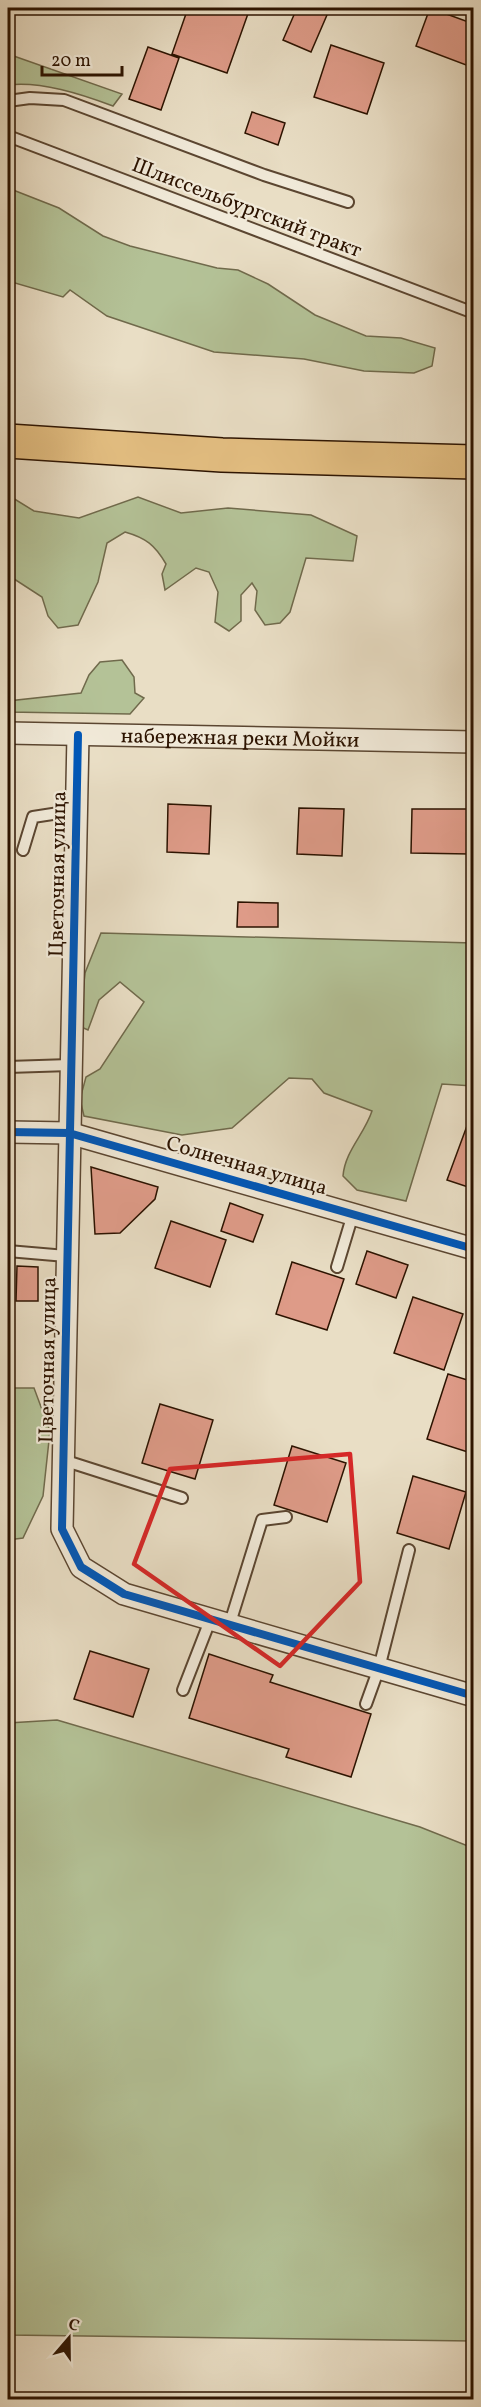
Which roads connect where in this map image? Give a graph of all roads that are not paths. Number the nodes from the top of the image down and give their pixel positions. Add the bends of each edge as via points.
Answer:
1 (8, 100) edge
2 (8, 136) edge
3 (348, 202) dead end
4 (474, 314) edge
5 (8, 441) edge
6 (474, 462) edge
7 (8, 733) edge
8 (78, 735) junction
9 (474, 742) edge
10 (76, 814) junction
11 (23, 850) dead end
12 (70, 1065) junction
13 (8, 1067) edge
14 (8, 1132) edge
15 (69, 1133) junction
16 (353, 1214) junction
17 (474, 1249) edge
18 (8, 1251) edge
19 (66, 1256) junction
20 (337, 1267) dead end
21 (63, 1460) junction
22 (182, 1498) dead end
23 (286, 1517) dead end
24 (409, 1550) dead end
25 (220, 1621) junction
26 (379, 1668) junction
27 (183, 1690) dead end
28 (474, 1696) edge
29 (366, 1704) dead end

1 - 3 lane via 64,100 264,176
2 - 4 lane, Шлиссельбургский тракт
5 - 6 main road via 222,455
7 - 8 street, набережная реки Мойки
8 - 9 street, набережная реки Мойки
8 - 10 street, Цветочная улица
10 - 11 lane via 33,817
10 - 12 street, Цветочная улица
12 - 13 lane
12 - 15 street, Цветочная улица
14 - 15 street, Солнечная улица
15 - 16 street, Солнечная улица
15 - 19 street, Цветочная улица
16 - 17 street, Солнечная улица
16 - 20 lane
18 - 19 lane
19 - 21 street, Цветочная улица
21 - 22 lane
21 - 25 street, Цветочная улица via 62,1528 81,1568 124,1594
23 - 25 lane via 262,1520
24 - 26 lane
25 - 26 street, Цветочная улица
25 - 27 lane
26 - 28 street, Цветочная улица
26 - 29 lane

